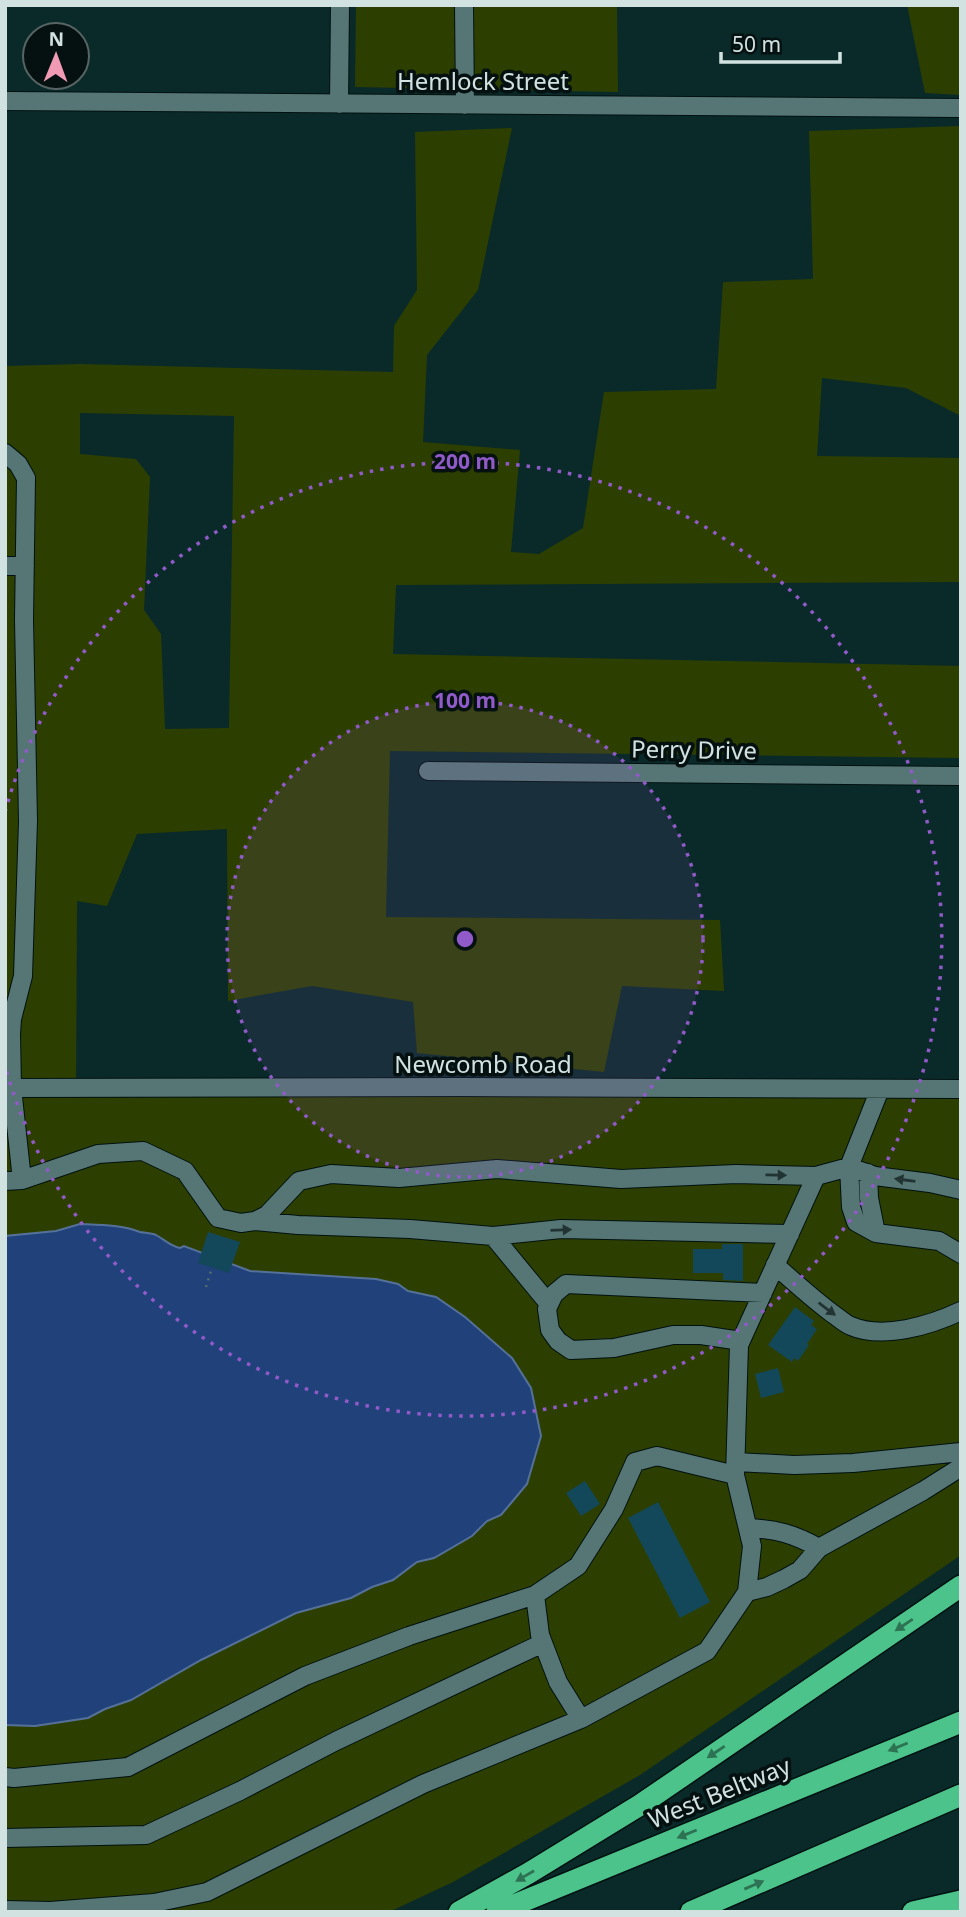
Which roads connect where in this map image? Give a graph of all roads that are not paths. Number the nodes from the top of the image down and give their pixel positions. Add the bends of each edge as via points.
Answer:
1 (340, 5) edge
2 (464, 5) edge
3 (5, 101) edge
4 (339, 104) junction
5 (465, 105) junction
6 (961, 108) edge
7 (5, 453) edge
8 (5, 566) edge
9 (25, 566) junction
10 (428, 771) dead end
11 (961, 776) edge
12 (10, 1009) edge
13 (9, 1088) edge
14 (880, 1089) junction
15 (961, 1089) edge
16 (849, 1167) junction
17 (868, 1173) junction
18 (816, 1176) junction
19 (13, 1181) edge
20 (961, 1190) edge
21 (255, 1221) junction
22 (876, 1233) junction
23 (790, 1234) junction
24 (494, 1236) junction
25 (961, 1254) edge
26 (775, 1265) junction
27 (763, 1293) junction
28 (550, 1304) junction
29 (961, 1311) edge
30 (740, 1341) junction
31 (961, 1452) edge
32 (961, 1467) edge
33 (736, 1469) junction
34 (748, 1528) junction
35 (819, 1548) junction
36 (961, 1586) edge
37 (747, 1592) junction
38 (536, 1595) junction
39 (543, 1643) junction
40 (581, 1719) junction
41 (961, 1722) edge
42 (5, 1777) edge
43 (961, 1795) edge
44 (5, 1838) edge
45 (961, 1901) edge
46 (5, 1910) edge
47 (459, 1912) edge
48 (497, 1912) edge
49 (691, 1912) edge
50 (913, 1912) edge

1 - 4 street
2 - 5 street
3 - 4 street, Hemlock Street
4 - 5 street, Hemlock Street
5 - 6 street, Hemlock Street
7 - 9 street via 26,478
8 - 9 street
9 - 12 street via 28,821 23,976
10 - 11 street, Perry Drive
12 - 13 street
13 - 14 street, Newcomb Road
13 - 19 street
14 - 15 street, Newcomb Road
14 - 16 street
16 - 17 street
16 - 18 street
16 - 22 street via 856,1222
20 -> 17 street
17 - 22 street
21 -> 18 street via 267,1215 299,1181 331,1174 399,1178 497,1169 621,1179
18 - 23 street
19 - 21 street via 98,1154 143,1151 185,1171 218,1218
21 - 24 street
22 - 25 street via 939,1241
24 -> 23 street via 561,1229
23 - 26 street
24 - 28 street
26 - 27 street
26 -> 29 street via 849,1326 891,1331 939,1322
27 - 28 street via 566,1284
27 - 30 street
28 - 30 street via 550,1330 571,1350 614,1348 673,1335
30 - 33 street
31 - 33 street
32 - 35 street
33 - 34 street
33 - 38 street via 657,1456 635,1462 614,1509 578,1566
34 - 35 street via 782,1531
34 - 37 street via 752,1546
35 - 37 street via 784,1580
36 -> 47 highway via 640,1805
37 - 40 street via 707,1651
38 - 39 street
38 - 42 street via 306,1676 128,1767
39 - 40 street via 558,1682
39 - 44 street via 146,1835
40 - 46 street via 423,1784 207,1892 154,1903
41 -> 48 highway, West Beltway
49 -> 43 highway
45 - 50 highway

